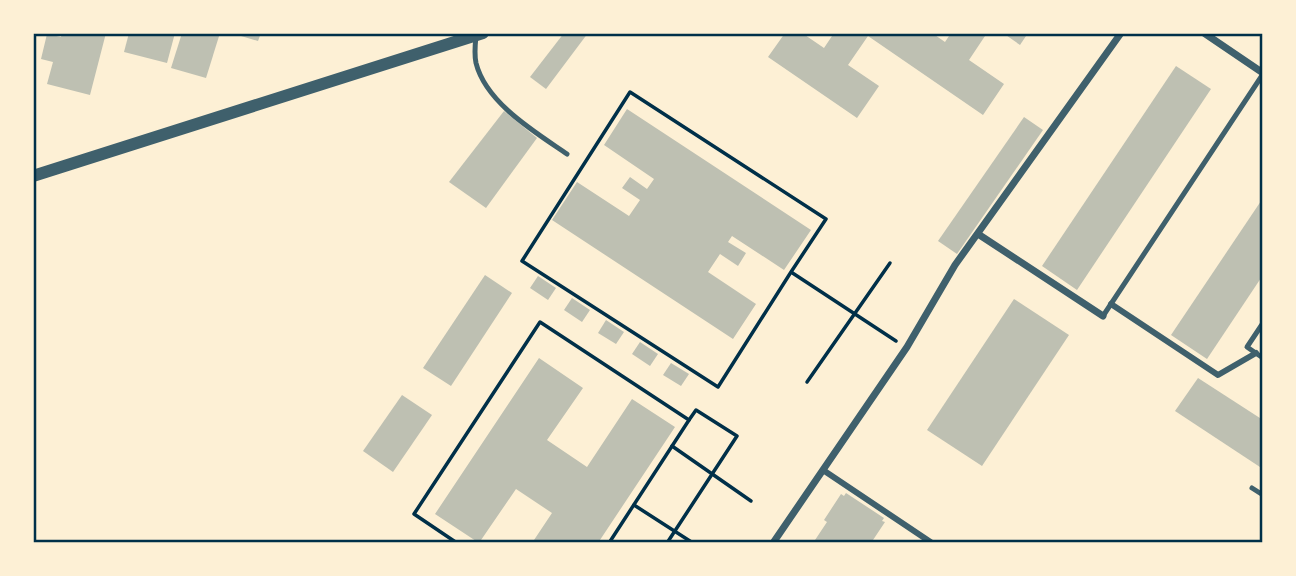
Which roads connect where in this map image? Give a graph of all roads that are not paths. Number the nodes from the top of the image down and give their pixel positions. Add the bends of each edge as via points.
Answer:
1 (1121, 33) edge
2 (1204, 33) edge
3 (480, 34) edge
4 (1263, 74) edge
5 (567, 154) dead end
6 (33, 176) edge
7 (978, 234) junction
8 (1111, 304) junction
9 (1103, 316) joint
10 (1263, 323) edge
11 (1259, 356) edge
12 (823, 470) junction
13 (1252, 488) dead end
14 (1263, 495) edge
15 (773, 543) edge
16 (932, 543) edge

1 - 7 street
2 - 4 street
3 - 5 lane via 474,52 484,82 513,116
3 - 6 street
4 - 8 lane
7 - 9 street
7 - 12 street
8 - 9 lane
8 - 11 street via 1218,375
10 - 11 lane via 1247,347
12 - 15 street
12 - 16 street
13 - 14 lane

